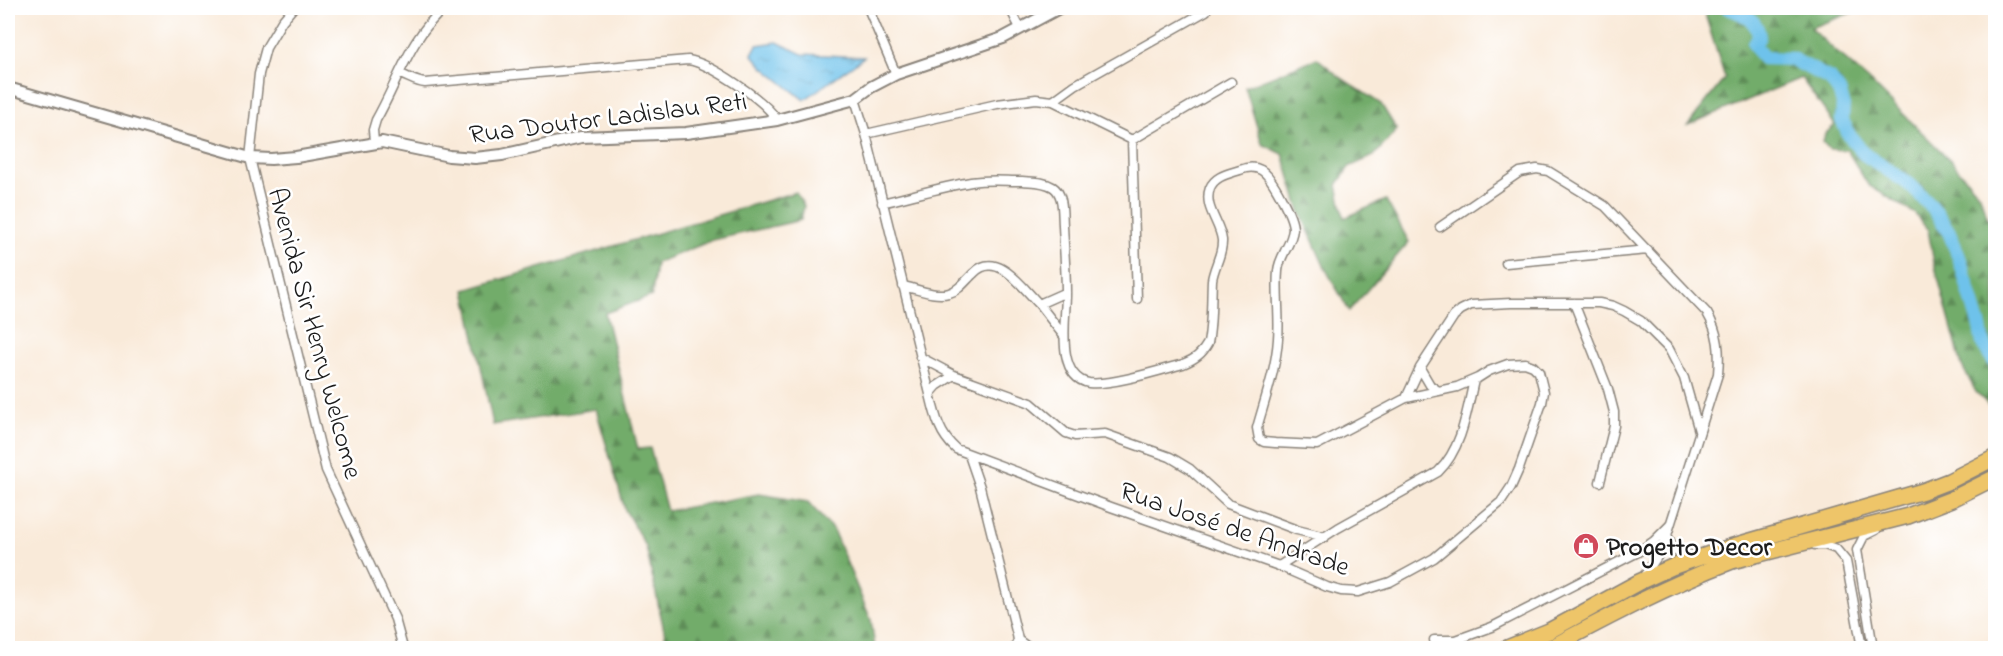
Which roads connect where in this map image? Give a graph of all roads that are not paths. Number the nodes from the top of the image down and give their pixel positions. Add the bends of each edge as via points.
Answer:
1 (293, 8) edge
2 (445, 8) edge
3 (458, 8) edge
4 (868, 8) edge
5 (1011, 8) edge
6 (1059, 8) edge
7 (1206, 11) dead end
8 (1020, 28) junction
9 (400, 74) junction
10 (896, 74) junction
11 (1231, 82) dead end
12 (8, 88) edge
13 (855, 99) junction
14 (1053, 101) junction
15 (777, 120) junction
16 (866, 134) junction
17 (1132, 140) junction
18 (374, 142) junction
19 (250, 158) junction
20 (882, 203) junction
21 (1440, 227) dead end
22 (1648, 250) junction
23 (1506, 263) dead end
24 (903, 286) junction
25 (1066, 292) junction
26 (1137, 299) dead end
27 (1574, 303) junction
28 (1039, 304) junction
29 (1064, 336) junction
30 (920, 357) junction
31 (1420, 368) junction
32 (954, 375) junction
33 (1474, 380) junction
34 (1437, 390) junction
35 (930, 394) junction
36 (1406, 398) junction
37 (1699, 431) junction
38 (969, 455) junction
39 (1995, 457) edge
40 (1995, 477) edge
41 (1600, 482) dead end
42 (1952, 499) junction
43 (1671, 523) junction
44 (1667, 535) junction
45 (1325, 537) junction
46 (1702, 556) junction
47 (1732, 561) junction
48 (1279, 566) junction
49 (1639, 582) junction
50 (1434, 640) dead end
51 (1016, 644) edge
52 (403, 648) edge
53 (1029, 648) edge
54 (1507, 648) edge
55 (1550, 648) edge
56 (1862, 648) edge
57 (1874, 648) edge

1 - 19 street, Avenida Sir Henry Welcome via 266,48 259,74
2 - 3 street
2 - 9 street via 423,29
4 - 10 street
5 - 8 street
6 - 8 street, Rua Doutor Ladislau Reti
7 - 14 street
8 - 10 street, Rua Doutor Ladislau Reti via 994,41
9 - 15 street via 425,83 688,60 712,69 765,104
9 - 18 street via 376,120
10 - 13 street, Rua Doutor Ladislau Reti
11 - 17 street
12 - 19 street, Rua Doutor Ladislau Reti
13 - 15 street, Rua Doutor Ladislau Reti
13 - 16 street, Rua José de Andrade
14 - 16 street via 997,104
14 - 17 street
15 - 18 street, Rua Doutor Ladislau Reti via 686,133 581,137 474,158
16 - 20 street, Rua José de Andrade
17 - 26 street
18 - 19 street, Rua Doutor Ladislau Reti via 296,157
19 - 52 street, Avenida Sir Henry Welcome via 326,470 395,619
20 - 24 street, Rua José de Andrade
20 - 25 street via 990,180 1050,185 1061,203
21 - 22 street via 1520,172 1537,169 1548,171 1605,206
22 - 23 street
22 - 37 street via 1707,313 1718,335 1718,374
24 - 28 street via 949,293 981,267 997,265
24 - 30 street, Rua José de Andrade
25 - 28 street
25 - 29 street
27 - 31 street via 1471,305 1454,316
27 - 37 street via 1613,306 1655,333 1676,360
27 - 41 street via 1614,412
28 - 29 street
29 - 36 street, Rua José de Andrade via 1071,371 1089,383 1183,364 1203,352 1208,343 1212,279 1222,250 1220,231 1209,205 1210,189 1221,176 1254,167 1269,178 1293,229 1278,271 1278,342 1257,428 1259,439 1317,445
30 - 32 street
30 - 35 street, Rua José de Andrade
31 - 34 street
31 - 36 street
32 - 35 street
32 - 45 street via 1030,403 1066,433 1112,436 1170,456 1228,504
33 - 34 street, Rua José de Andrade
33 - 45 street via 1466,415 1446,464
33 - 48 street, Rua José de Andrade via 1508,364 1524,363 1533,366 1542,380 1544,392 1538,413 1519,469 1501,502 1434,558 1372,588 1341,591
34 - 36 street, Rua José de Andrade
35 - 38 street, Rua José de Andrade via 947,441
37 - 43 street
38 - 48 street, Rua José de Andrade
38 - 51 street
39 - 46 highway via 1923,491
40 - 42 highway
42 - 47 highway via 1908,516
42 - 57 street via 1869,533 1860,541 1858,559
43 - 44 street
43 - 50 street via 1638,552 1503,622 1456,640
44 - 46 street via 1675,551
44 - 49 street
45 - 48 street
46 - 49 highway
47 - 55 highway via 1664,589
47 - 56 street via 1766,558 1820,544 1836,549 1848,567
49 - 54 highway via 1549,631
51 - 53 street

